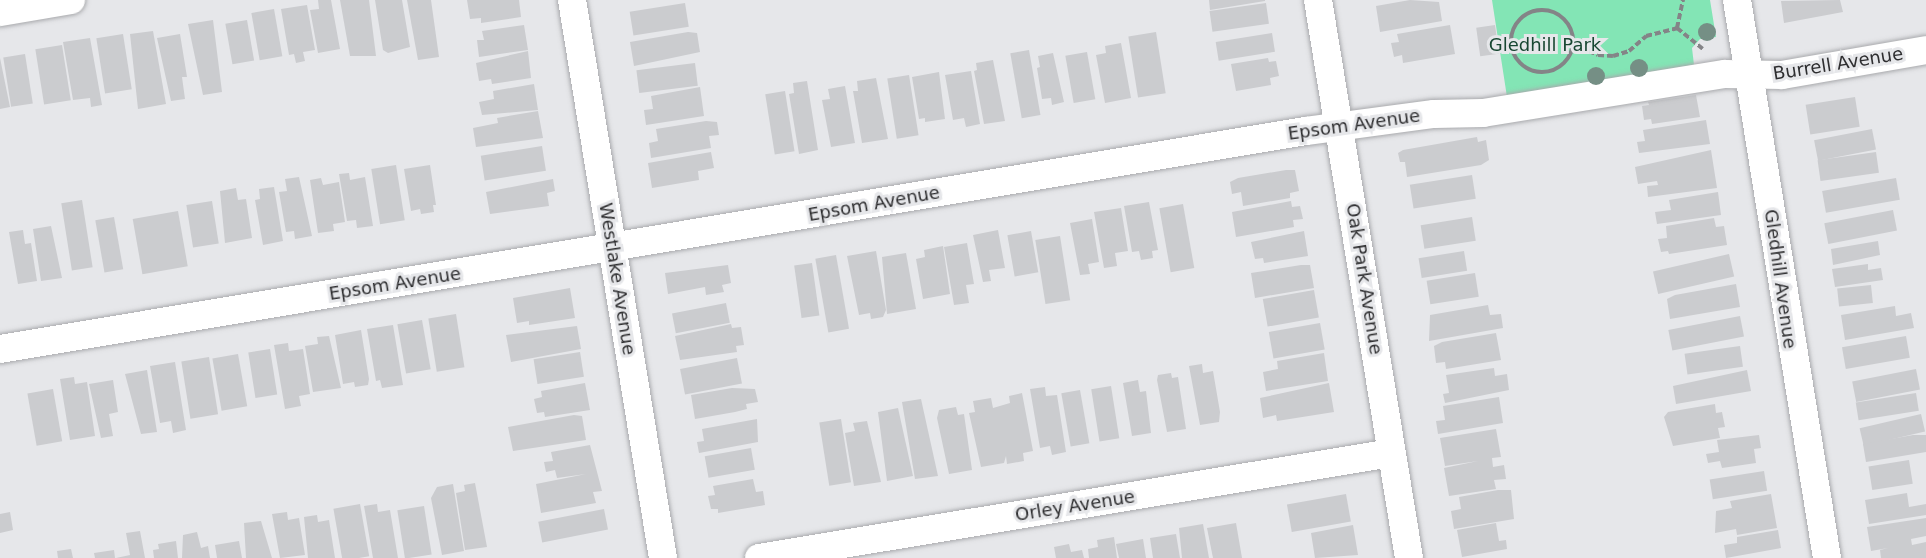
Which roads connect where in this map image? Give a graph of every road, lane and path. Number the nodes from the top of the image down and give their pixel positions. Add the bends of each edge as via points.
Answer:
1 (72, 0) edge
2 (572, 0) edge
3 (1318, 0) edge
4 (1683, 0) edge
5 (1737, 0) edge
6 (0, 12) edge
7 (1677, 28) junction
8 (1572, 44) junction
9 (1704, 49) dead end
10 (1926, 50) edge
11 (1750, 75) junction
12 (1340, 126) junction
13 (612, 248) junction
14 (0, 349) edge
15 (1391, 453) junction
16 (663, 558) edge
17 (759, 558) edge
18 (1408, 558) edge
19 (1827, 558) edge

1 - 6 street
2 - 13 street, Westlake Avenue
3 - 12 street, Oak Park Avenue
4 - 7 path
5 - 11 street, Gledhill Avenue
7 - 8 path via 1646,36 1629,51 1613,56 1598,55
7 - 9 path
8 - 8 path via 1568,25 1543,10 1524,16 1512,32 1513,52 1518,61 1536,71 1556,69 1570,54
10 - 11 street, Burrell Avenue via 1782,75
11 - 12 street, Epsom Avenue via 1725,74 1483,113 1434,114
11 - 19 street, Gledhill Avenue
12 - 13 street, Epsom Avenue
12 - 15 street, Oak Park Avenue
13 - 14 street, Epsom Avenue
13 - 16 street, Westlake Avenue
15 - 17 street, Orley Avenue
15 - 18 street, Oak Park Avenue

